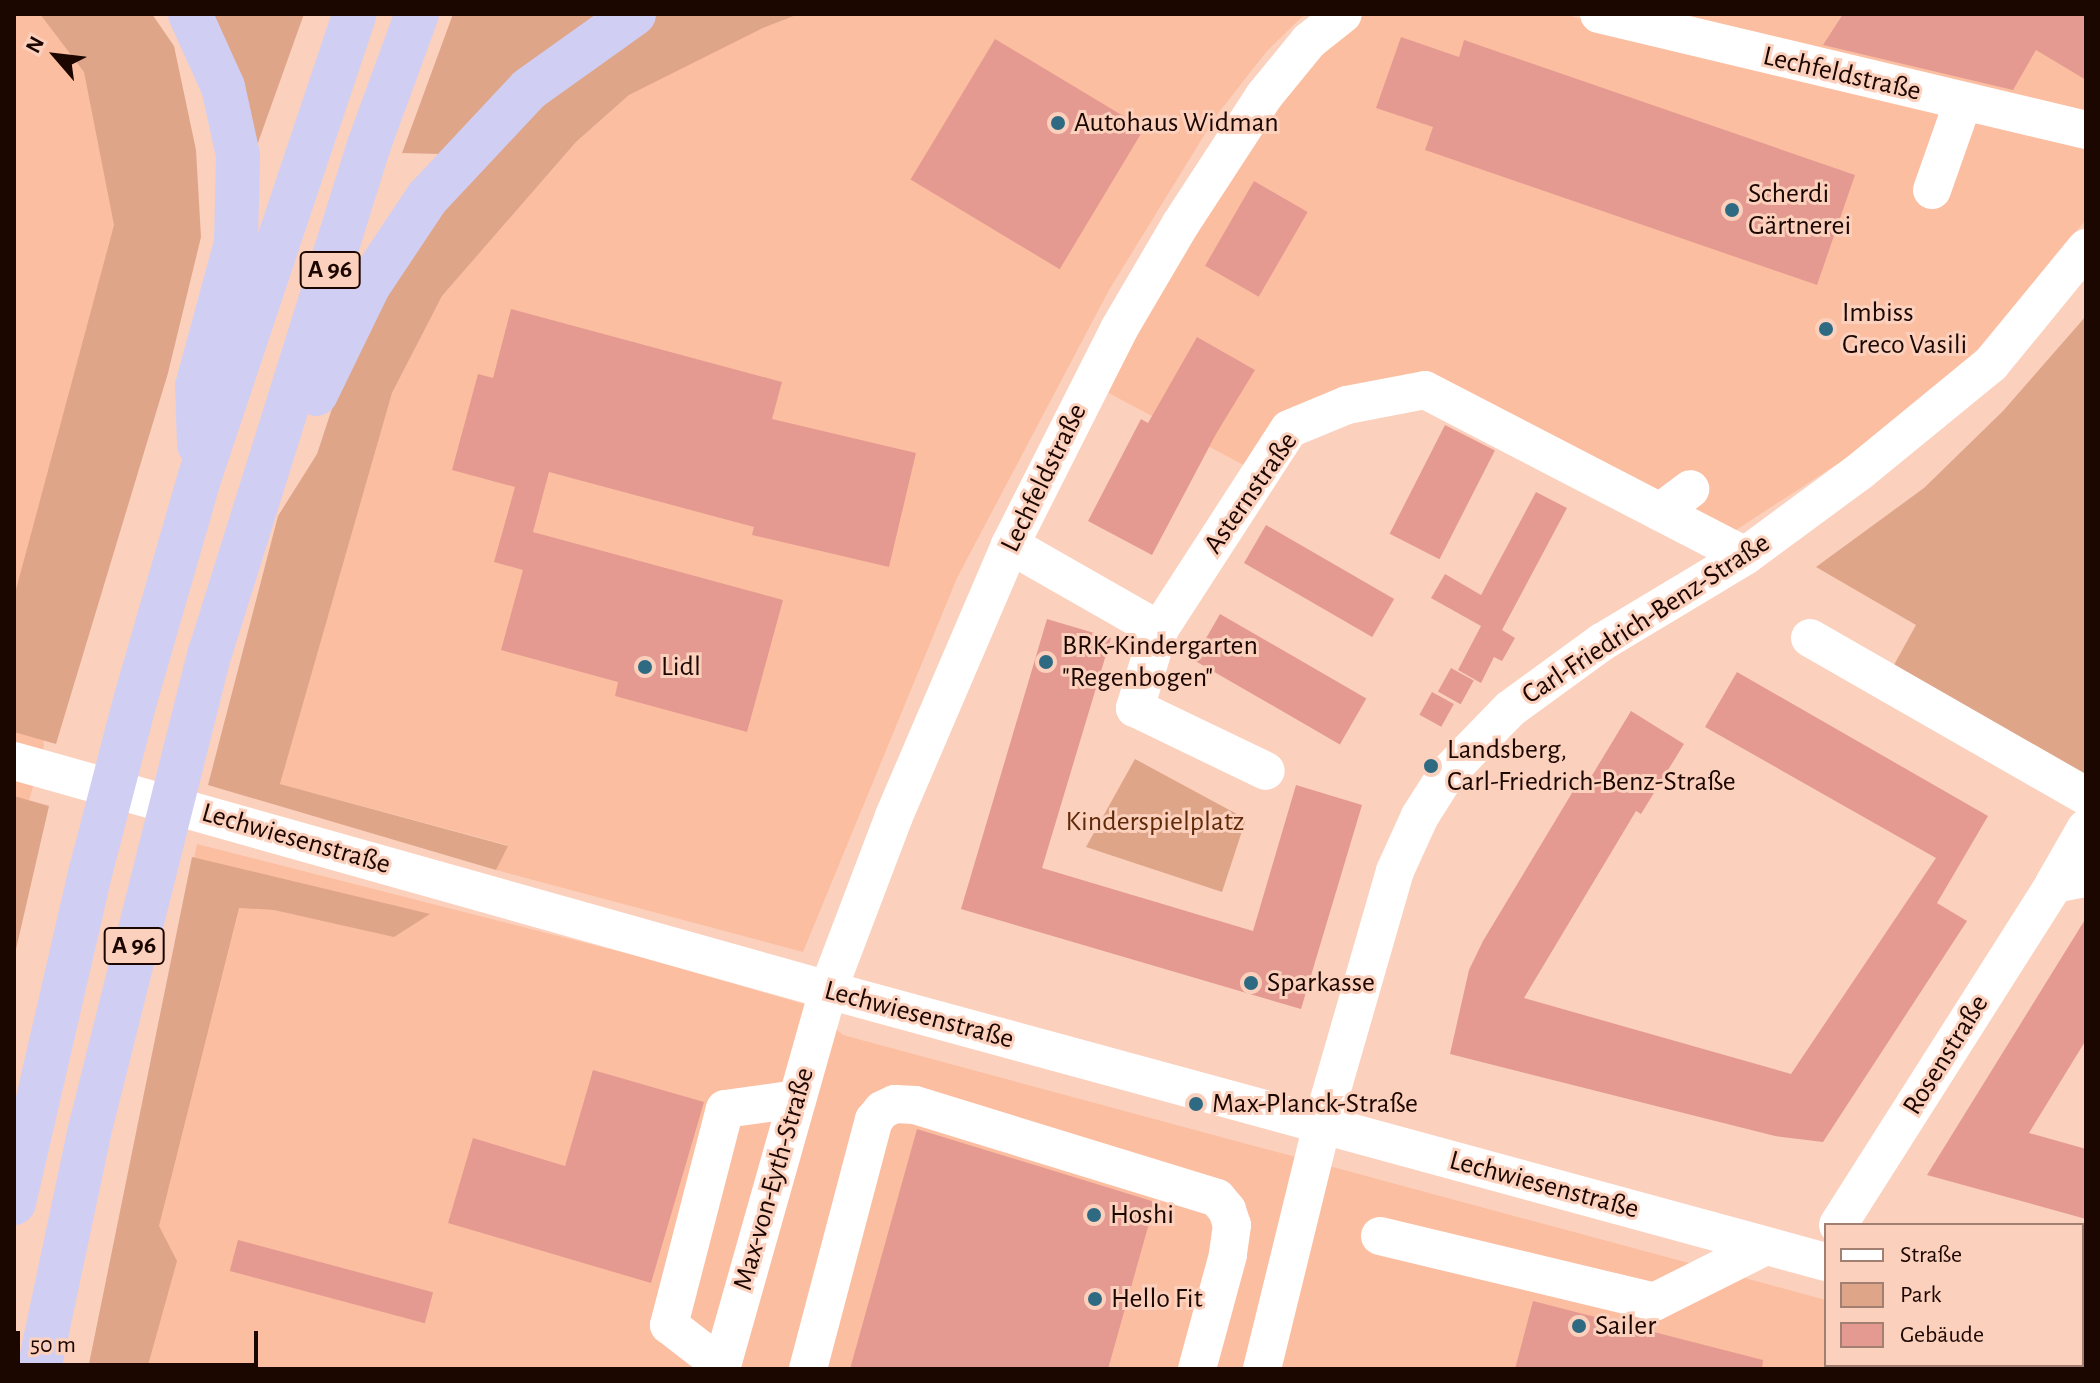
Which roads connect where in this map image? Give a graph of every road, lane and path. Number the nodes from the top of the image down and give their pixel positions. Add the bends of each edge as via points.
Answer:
1 (190, 14) edge
2 (355, 14) edge
3 (417, 14) edge
4 (634, 14) edge
5 (1343, 14) edge
6 (1599, 14) edge
7 (1963, 102) junction
8 (2086, 130) edge
9 (1932, 190) dead end
10 (2086, 248) edge
11 (200, 476) junction
12 (1690, 489) dead end
13 (1660, 512) junction
14 (248, 528) junction
15 (1010, 545) junction
16 (1745, 556) junction
17 (1159, 630) junction
18 (1810, 638) dead end
19 (14, 761) edge
20 (1266, 771) dead end
21 (2086, 796) edge
22 (2086, 828) edge
23 (2070, 881) edge
24 (828, 990) junction
25 (797, 1099) junction
26 (1322, 1124) junction
27 (14, 1203) edge
28 (1839, 1223) edge
29 (1380, 1236) dead end
30 (1766, 1246) junction
31 (1823, 1255) edge
32 (721, 1367) edge
33 (39, 1369) edge
34 (808, 1369) edge
35 (1197, 1369) edge
36 (1262, 1369) edge

1 - 11 highway via 223,87 238,155 236,243 197,387
2 - 11 highway, A 96
3 - 14 highway, A 96 via 369,145
4 - 14 highway via 529,89 427,198 362,297 295,448
5 - 15 street, Lechfeldstraße via 1309,41 1264,96 1180,225 1119,329
6 - 7 street, Lechfeldstraße
7 - 8 street, Lechfeldstraße
7 - 9 street
10 - 16 street, Carl-Friedrich-Benz-Straße via 1991,364
11 - 27 highway, A 96 via 91,870
12 - 13 street
13 - 16 street, Asternstraße
13 - 17 street, Asternstraße via 1425,390 1347,405 1289,429
14 - 33 highway, A 96 via 149,886
15 - 17 street
15 - 24 street, Lechfeldstraße via 894,816
16 - 26 street, Carl-Friedrich-Benz-Straße via 1602,642 1510,709 1446,775 1395,871
17 - 20 street, Asternstraße via 1135,708
18 - 21 street
19 - 24 street, Lechwiesenstraße
22 - 23 street, Rosenstraße
23 - 28 street, Rosenstraße
24 - 25 street, Max-von-Eyth-Straße
24 - 26 street, Lechwiesenstraße
25 - 32 street, Max-von-Eyth-Straße
25 - 32 street via 725,1109 669,1325
26 - 30 street, Lechwiesenstraße
26 - 36 street
29 - 30 street via 1654,1302
30 - 31 street, Lechwiesenstraße
34 - 35 street via 874,1120 895,1104 915,1105 1217,1198 1232,1225

